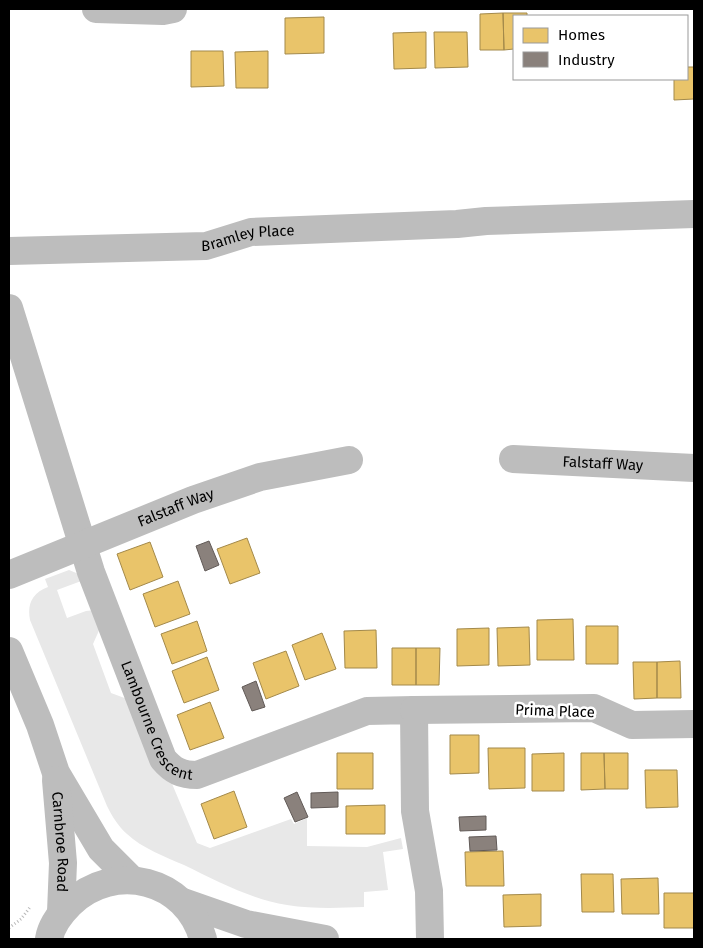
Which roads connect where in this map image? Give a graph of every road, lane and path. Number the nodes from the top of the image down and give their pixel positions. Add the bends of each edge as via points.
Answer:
1 (96, 9) edge
2 (173, 9) edge
3 (694, 214) edge
4 (9, 251) edge
5 (9, 308) edge
6 (513, 459) dead end
7 (349, 460) dead end
8 (694, 468) edge
9 (83, 545) junction
10 (9, 575) edge
11 (9, 651) edge
12 (414, 710) junction
13 (694, 724) edge
14 (56, 773) junction
15 (132, 880) junction
16 (36, 900) dead end
17 (183, 902) junction
18 (61, 912) junction
19 (9, 928) edge
20 (49, 939) edge
21 (203, 939) edge
22 (320, 939) edge
23 (325, 939) edge
24 (430, 939) edge

1 - 2 street
3 - 4 street, Bramley Place via 251,232 206,246
5 - 9 street, Lambourne Crescent
6 - 8 street, Falstaff Way
7 - 9 street, Falstaff Way via 260,477 193,500
9 - 10 street, Falstaff Way
9 - 12 street, Lambourne Crescent via 163,759 171,769 185,775 197,775 367,711
11 - 14 street, Carnbroe Road
12 - 13 street, Prima Place via 594,708 632,725
12 - 24 street via 414,811 429,891
14 - 15 street, Carnbroe Road via 100,849
14 - 18 street, Carnbroe Road via 63,863
15 - 17 street, Carnbroe Road via 160,886
15 - 18 street, Carnbroe Road via 104,882 80,894
16 - 19 path
17 - 21 street, Carnbroe Road via 199,925
17 - 22 street via 246,924
18 - 20 street, Carnbroe Road
22 - 23 street

